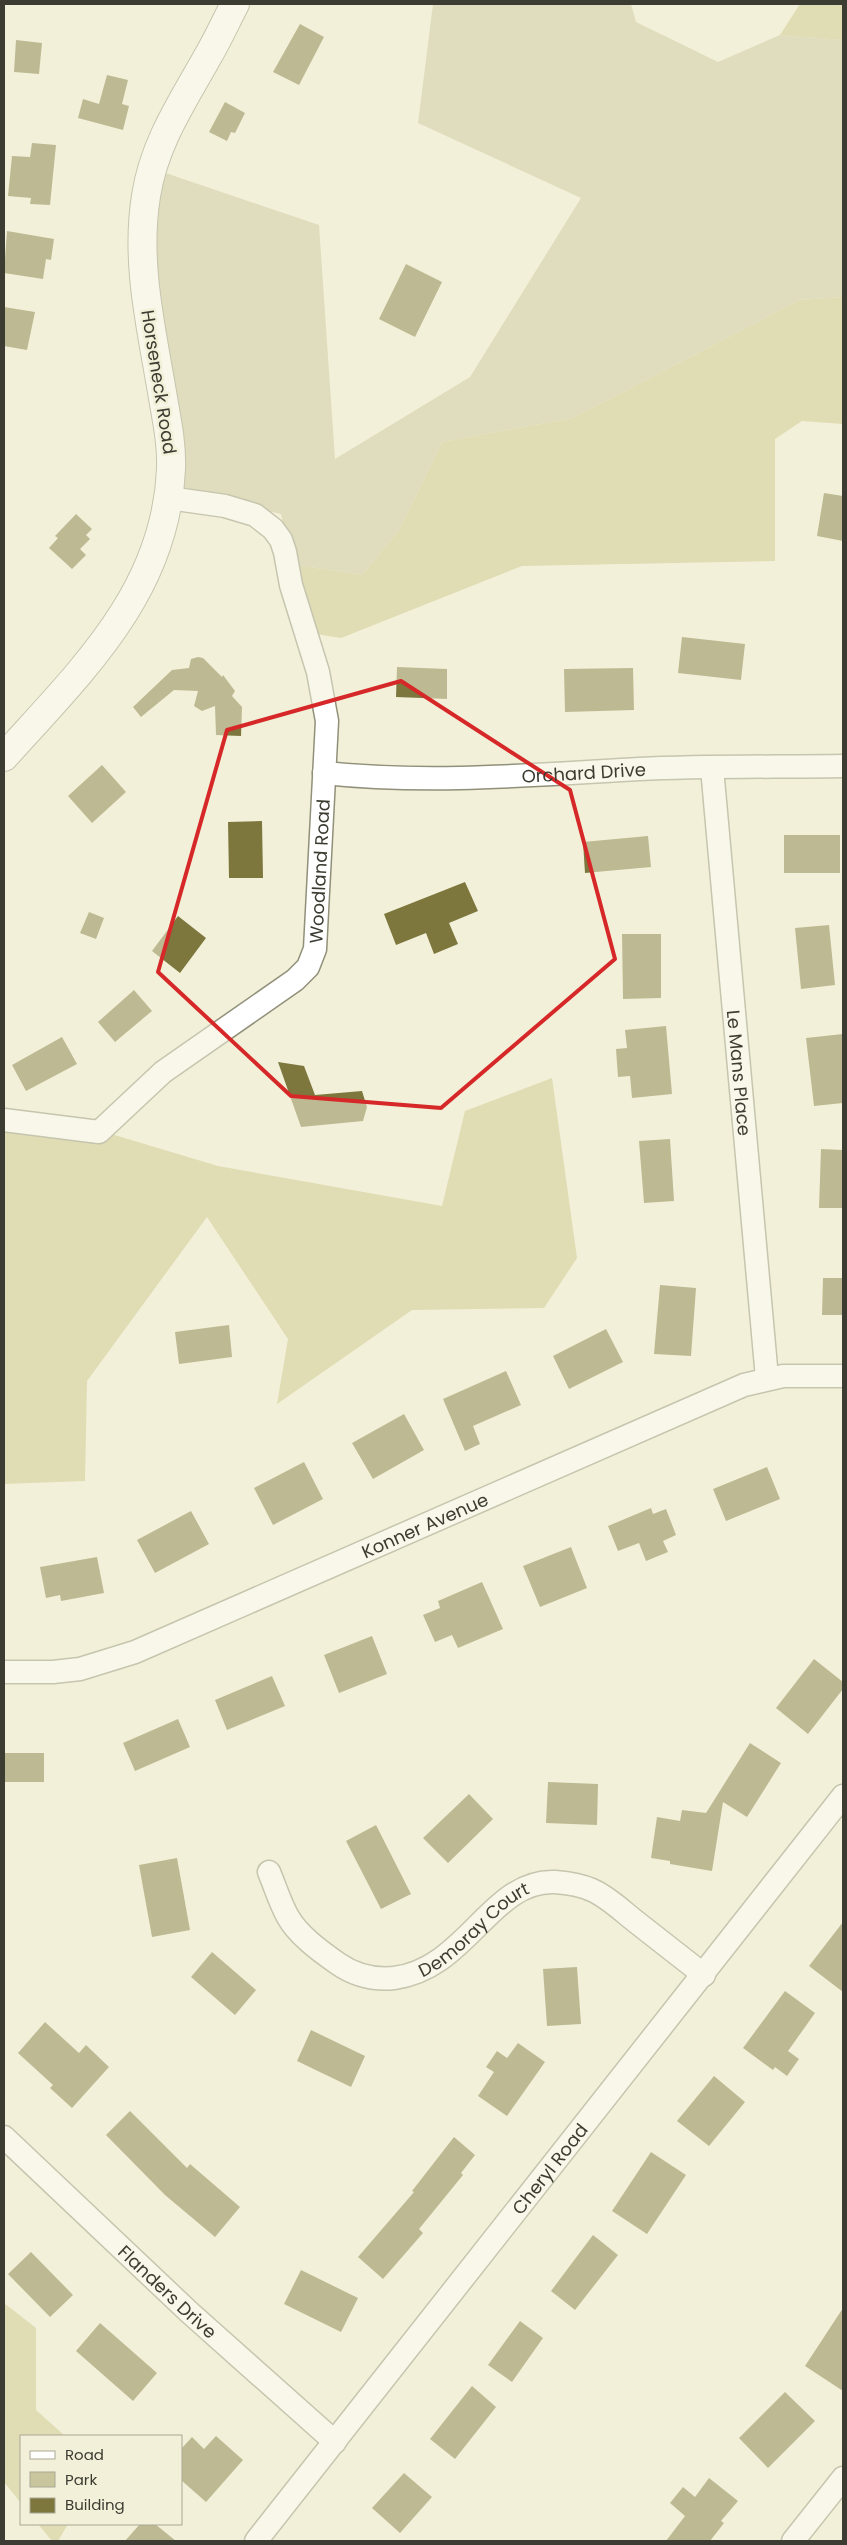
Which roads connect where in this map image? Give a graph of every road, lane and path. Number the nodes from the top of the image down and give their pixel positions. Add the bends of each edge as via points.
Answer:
1 (235, 4) edge
2 (169, 498) junction
3 (4, 757) edge
4 (843, 766) edge
5 (712, 768) junction
6 (324, 773) junction
7 (4, 1120) edge
8 (843, 1376) edge
9 (767, 1378) junction
10 (4, 1672) edge
11 (843, 1796) edge
12 (268, 1872) dead end
13 (704, 1974) junction
14 (4, 2137) edge
15 (335, 2442) junction
16 (843, 2478) edge
17 (256, 2541) edge
18 (793, 2541) edge

1 - 2 street, Horseneck Road via 166,129 146,194 142,261 170,434
2 - 3 street, Horseneck Road via 150,566 117,625 93,658
2 - 6 street, Woodland Road via 225,506 255,515 281,540 321,688 327,721
4 - 5 street, Orchard Drive
5 - 6 street, Orchard Drive via 640,769 507,778 380,778
5 - 9 street, Le Mans Place
6 - 7 street, Woodland Road via 315,949 308,967 295,980 162,1072 99,1132
8 - 9 street, Konner Avenue
9 - 10 street, Konner Avenue via 744,1385 135,1652 80,1668 53,1672
11 - 13 street, Cheryl Road
12 - 13 street, Demoray Court via 288,1918 311,1943 344,1969 370,1978 410,1976 424,1970 459,1946 513,1894 538,1884 554,1882 578,1885 602,1895
13 - 15 street, Cheryl Road
14 - 15 street, Flanders Drive via 189,2312
15 - 17 street, Cheryl Road
16 - 18 street

